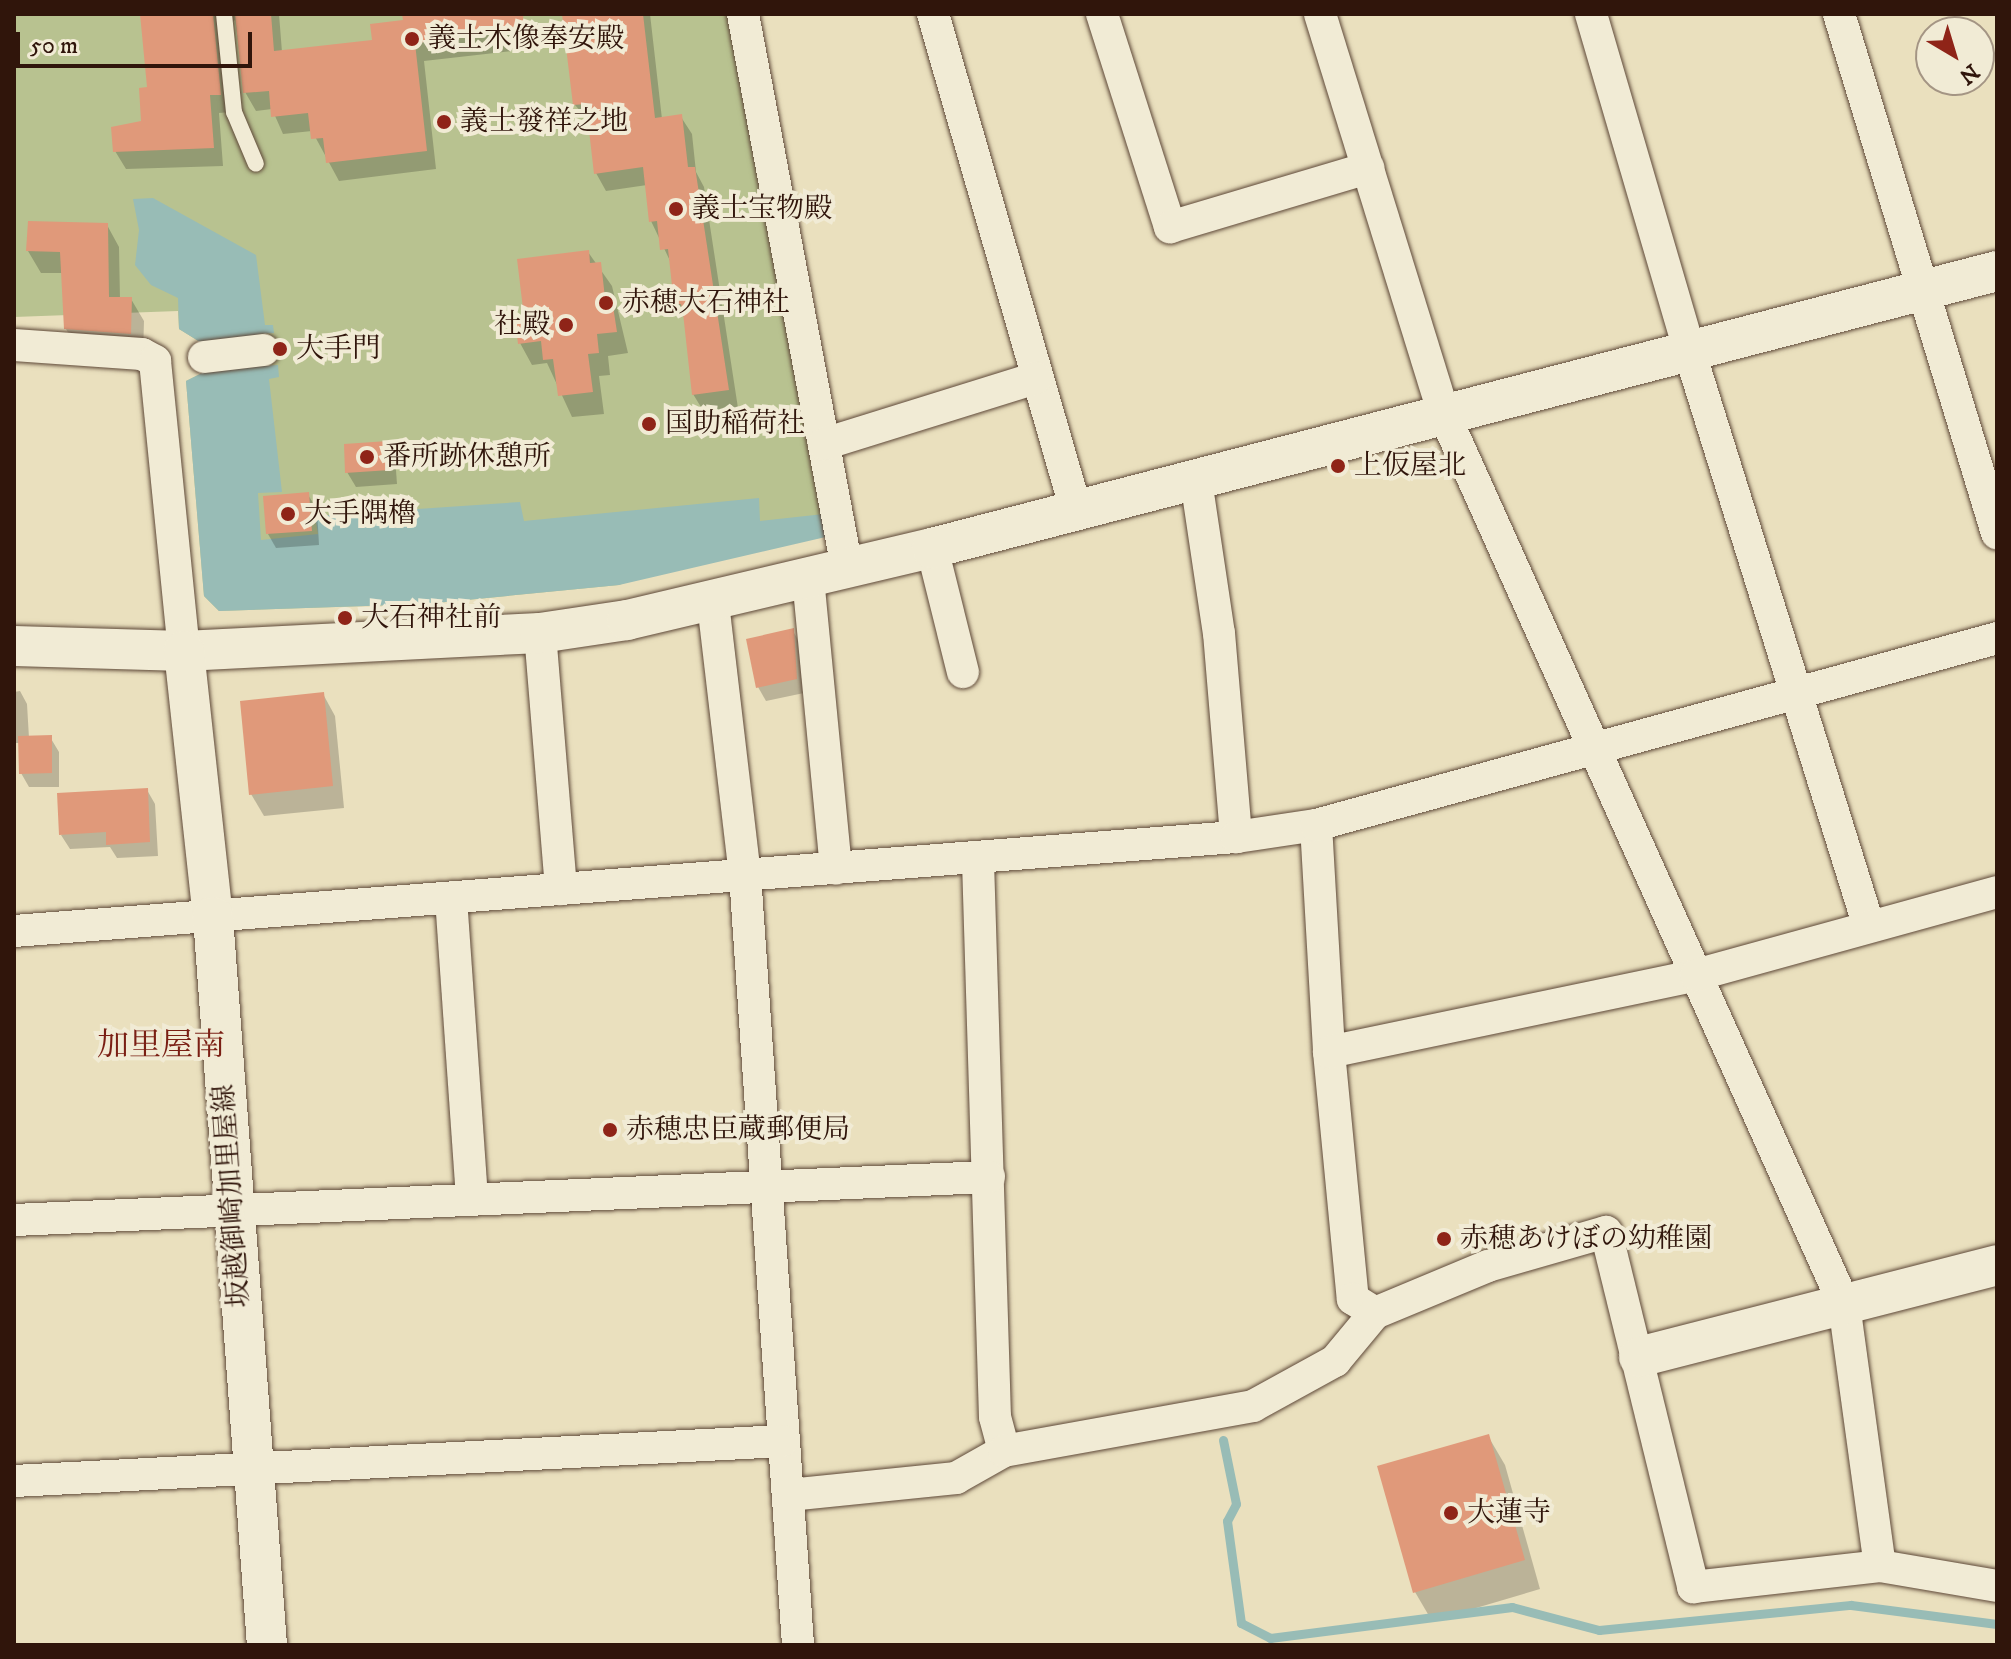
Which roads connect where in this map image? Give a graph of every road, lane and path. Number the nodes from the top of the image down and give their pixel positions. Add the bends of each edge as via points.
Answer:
1 (224, 14) edge
2 (743, 14) edge
3 (933, 14) edge
4 (1102, 14) edge
5 (1320, 14) edge
6 (1591, 14) edge
7 (1839, 14) edge
8 (256, 164) dead end
9 (1368, 168) junction
10 (1997, 271) edge
11 (1924, 290) junction
12 (14, 345) edge
13 (264, 350) dead end
14 (1689, 350) junction
15 (204, 357) dead end
16 (1036, 378) junction
17 (1444, 414) junction
18 (824, 444) junction
19 (1196, 480) junction
20 (1076, 510) junction
21 (1997, 533) edge
22 (932, 548) junction
23 (847, 568) junction
24 (808, 578) junction
25 (713, 603) junction
26 (540, 633) junction
27 (1997, 638) edge
28 (14, 646) edge
29 (184, 651) junction
30 (963, 672) dead end
31 (1799, 692) junction
32 (1594, 748) junction
33 (1316, 825) junction
34 (1236, 837) junction
35 (978, 861) junction
36 (836, 869) junction
37 (745, 875) junction
38 (561, 889) junction
39 (1997, 892) edge
40 (451, 898) junction
41 (213, 917) junction
42 (1869, 927) junction
43 (14, 931) edge
44 (1696, 975) junction
45 (1329, 1052) junction
46 (989, 1177) junction
47 (764, 1185) junction
48 (472, 1196) junction
49 (232, 1210) junction
50 (14, 1220) edge
51 (1997, 1265) edge
52 (1844, 1304) junction
53 (1375, 1313) junction
54 (1639, 1357) junction
55 (782, 1441) junction
56 (1004, 1451) junction
57 (253, 1472) junction
58 (14, 1481) edge
59 (789, 1495) junction
60 (1880, 1566) junction
61 (1997, 1586) edge
62 (267, 1645) edge
63 (798, 1645) edge

1 - 8 lane via 234,112
2 - 18 street
3 - 16 street
4 - 9 street via 1170,227
5 - 9 street
6 - 14 street
7 - 11 street
9 - 17 street
10 - 11 street
11 - 14 street
11 - 21 street
12 - 29 street via 142,354 155,361
13 - 15 street
14 - 17 street
14 - 31 street
16 - 18 street
16 - 20 street
17 - 19 street
17 - 32 street
18 - 23 street
19 - 20 street
19 - 34 street via 1219,633
20 - 22 street
22 - 23 street
22 - 30 street
23 - 24 street
24 - 25 street
24 - 36 street
25 - 26 street
25 - 37 street
26 - 29 street
26 - 38 street
27 - 31 street
28 - 29 street
29 - 41 street, 坂越御崎加里屋線
31 - 32 street
31 - 42 street
32 - 33 street
32 - 44 street
33 - 34 street
33 - 45 street
34 - 35 street
35 - 36 street
35 - 46 street
36 - 37 street
37 - 38 street
37 - 47 street
38 - 40 street
39 - 42 street
40 - 41 street
40 - 48 street
41 - 43 street
41 - 49 street, 坂越御崎加里屋線
42 - 44 street
44 - 45 street
44 - 52 street
45 - 53 street via 1353,1299
46 - 47 street
46 - 56 street via 995,1417
47 - 48 street
47 - 55 street
48 - 49 street
49 - 50 street
49 - 57 street, 坂越御崎加里屋線
51 - 52 street
52 - 54 street
52 - 60 street
53 - 54 street via 1488,1266 1606,1232
53 - 56 street via 1335,1361 1253,1406
54 - 60 street via 1693,1587
55 - 57 street
55 - 59 street
56 - 59 street via 956,1478
57 - 58 street
57 - 62 street, 坂越御崎加里屋線
59 - 63 street
60 - 61 street

